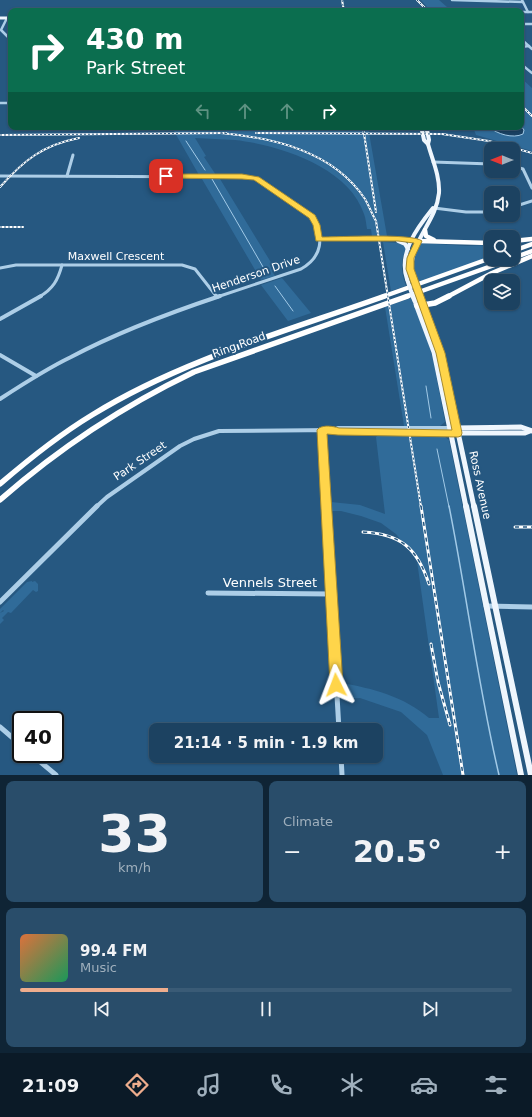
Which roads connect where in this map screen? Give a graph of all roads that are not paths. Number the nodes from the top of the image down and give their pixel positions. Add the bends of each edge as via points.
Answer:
1 (452, 0) edge
2 (522, 1) edge
3 (524, 12) edge
4 (528, 12) junction
5 (532, 12) edge
6 (8, 20) edge
7 (8, 38) edge
8 (524, 42) edge
9 (529, 46) junction
10 (524, 47) edge
11 (532, 49) edge
12 (422, 130) edge
13 (427, 130) edge
14 (428, 144) junction
15 (73, 155) dead end
16 (433, 162) junction
17 (484, 164) edge
18 (520, 168) edge
19 (0, 176) edge
20 (67, 176) junction
21 (532, 188) edge
22 (532, 201) edge
23 (520, 205) edge
24 (434, 208) junction
25 (484, 212) edge
26 (424, 230) junction
27 (532, 238) edge
28 (318, 239) junction
29 (396, 240) junction
30 (520, 240) edge
31 (413, 241) junction
32 (419, 241) junction
33 (438, 242) junction
34 (484, 243) edge
35 (532, 244) edge
36 (520, 248) edge
37 (408, 249) junction
38 (532, 252) edge
39 (520, 256) edge
40 (532, 256) edge
41 (484, 260) edge
42 (62, 265) junction
43 (492, 266) edge
44 (0, 268) edge
45 (217, 297) junction
46 (416, 304) junction
47 (424, 306) junction
48 (0, 319) edge
49 (0, 355) edge
50 (36, 376) junction
51 (0, 399) edge
52 (322, 430) junction
53 (450, 430) junction
54 (457, 431) junction
55 (531, 431) edge
56 (0, 484) edge
57 (0, 500) edge
58 (208, 593) dead end
59 (331, 594) junction
60 (0, 602) edge
61 (486, 606) junction
62 (496, 606) junction
63 (532, 607) edge
64 (339, 723) edge
65 (0, 727) edge
66 (12, 737) edge
67 (42, 763) edge
68 (341, 763) edge
69 (56, 775) edge
70 (342, 775) edge
71 (521, 775) edge
72 (531, 775) edge

1 - 2 street
2 - 4 street
3 - 4 street
4 - 5 street
6 - 7 street via 2,30
8 - 9 street
9 - 10 street
9 - 11 street
12 - 14 main road, Ross Avenue via 424,140
13 - 14 main road, Ross Avenue
14 - 16 main road, Ross Avenue
15 - 20 street
16 - 17 street
16 - 24 main road, Ross Avenue via 439,190
18 - 21 street via 523,169
19 - 20 street, Henderson Drive
20 - 28 street, Henderson Drive via 242,176 256,179 312,217
22 - 23 street
24 - 25 street
24 - 26 main road, Ross Avenue
24 - 31 main road, Ross Avenue via 427,215
26 - 32 main road, Ross Avenue
26 - 33 highway via 428,237
27 - 30 highway
28 - 29 street
28 - 45 street, Henderson Drive via 315,260 305,267
29 - 31 street
29 - 37 main road via 405,244
31 - 32 street
31 - 37 main road, Ross Avenue
32 - 33 highway
32 - 47 main road, Ross Avenue, bridge via 410,258 410,269
33 - 34 highway
35 - 36 highway
37 - 46 main road, Ross Avenue, bridge via 404,271
38 - 39 highway, Ring Road
40 - 47 highway
41 - 56 highway, Ring Road via 160,378 113,402 58,438
42 - 44 street, Maxwell Crescent via 16,265
42 - 45 street, Maxwell Crescent via 187,266 195,269
42 - 48 street via 58,280 49,291
43 - 57 highway, Ring Road via 194,372 165,385 131,403 70,442
45 - 50 street, Henderson Drive via 136,326
46 - 47 highway
46 - 53 main road, Ross Avenue via 434,352
47 - 54 main road, Ross Avenue via 441,353
49 - 50 street
50 - 51 street, Henderson Drive
52 - 53 street, Park Street
52 - 59 street
52 - 60 street, Park Street via 219,431 191,440 107,498
53 - 54 main road, Park Street
53 - 61 main road, Ross Avenue
54 - 55 main road, Park Street
54 - 62 main road, Ross Avenue
58 - 59 street, Vennels Street
59 - 64 street
61 - 62 street
61 - 71 main road, Ross Avenue
62 - 63 street
62 - 72 main road, Ross Avenue
65 - 66 street
67 - 69 street
68 - 70 street

